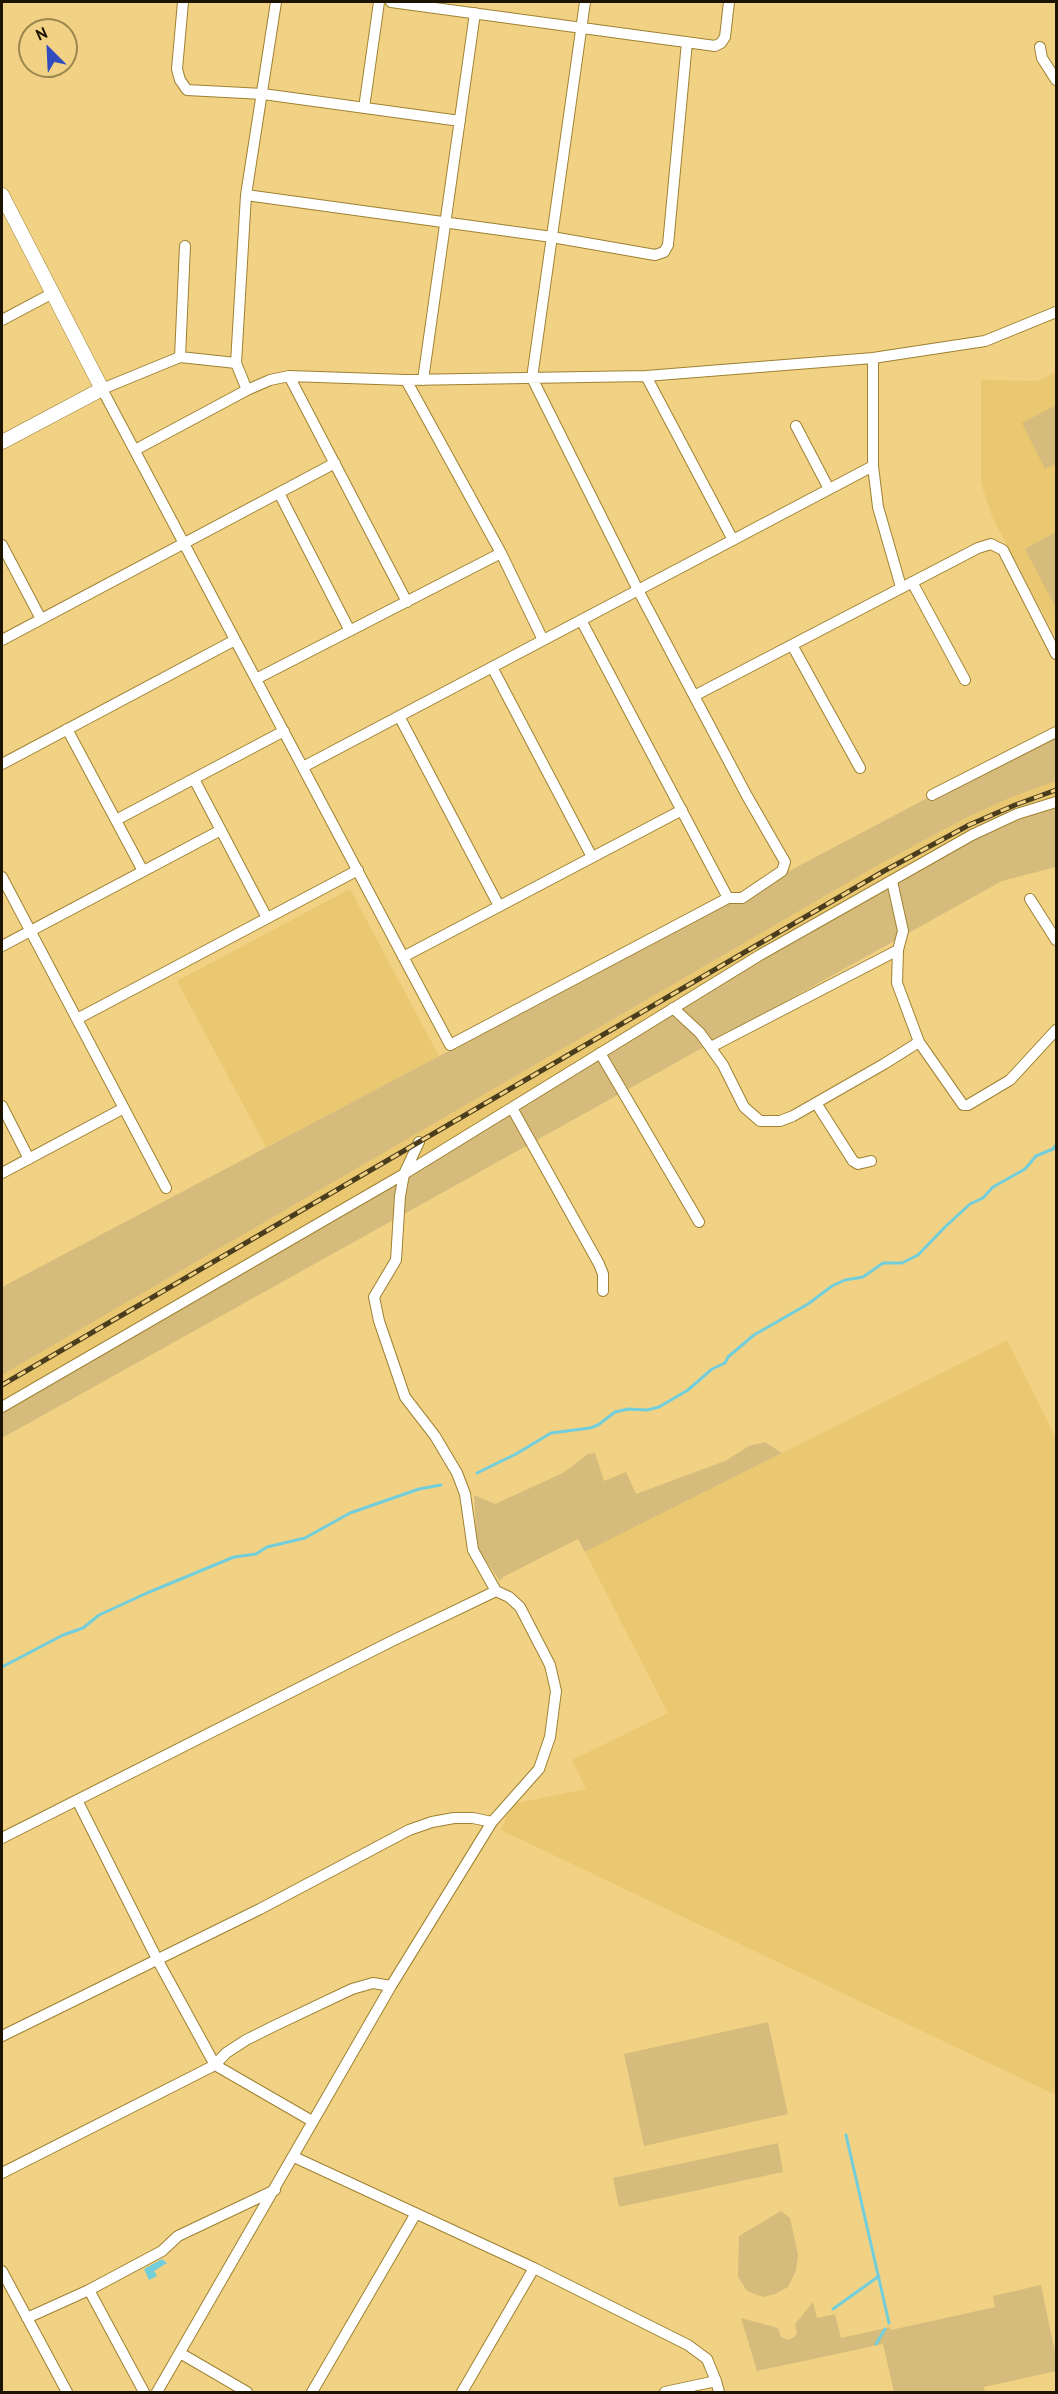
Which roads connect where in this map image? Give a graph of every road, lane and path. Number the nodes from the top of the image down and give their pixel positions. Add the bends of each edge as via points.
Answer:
1 (183, 2) edge
2 (276, 2) edge
3 (379, 2) edge
4 (391, 2) edge
5 (585, 2) edge
6 (729, 2) edge
7 (475, 13) junction
8 (582, 27) junction
9 (687, 42) junction
10 (1040, 47) dead end
11 (1056, 80) edge
12 (263, 94) junction
13 (364, 108) junction
14 (460, 121) junction
15 (246, 195) junction
16 (2, 198) edge
17 (445, 222) junction
18 (552, 237) junction
19 (185, 246) dead end
20 (51, 294) junction
21 (1056, 312) edge
22 (2, 320) edge
23 (180, 357) junction
24 (873, 358) junction
25 (236, 363) junction
26 (289, 376) junction
27 (646, 376) junction
28 (532, 378) junction
29 (423, 380) junction
30 (406, 381) junction
31 (102, 389) junction
32 (247, 390) junction
33 (796, 426) dead end
34 (2, 442) edge
35 (135, 450) junction
36 (335, 463) junction
37 (873, 466) junction
38 (830, 489) junction
39 (279, 493) junction
40 (733, 540) junction
41 (184, 543) junction
42 (2, 545) edge
43 (501, 553) junction
44 (912, 582) junction
45 (901, 588) junction
46 (638, 590) junction
47 (407, 602) junction
48 (41, 619) junction
49 (581, 620) junction
50 (350, 631) junction
51 (235, 639) junction
52 (2, 640) edge
53 (543, 640) junction
54 (792, 645) junction
55 (1056, 654) edge
56 (492, 667) junction
57 (256, 679) junction
58 (965, 680) dead end
59 (694, 696) junction
60 (399, 716) junction
61 (67, 729) junction
62 (284, 731) junction
63 (1056, 732) edge
64 (2, 764) edge
65 (303, 767) junction
66 (860, 768) dead end
67 (194, 779) junction
68 (932, 795) dead end
69 (1056, 802) edge
70 (682, 810) junction
71 (116, 820) junction
72 (221, 830) junction
73 (592, 857) junction
74 (358, 870) junction
75 (143, 871) junction
76 (2, 878) edge
77 (892, 881) junction
78 (728, 898) junction
79 (1030, 899) dead end
80 (499, 906) junction
81 (267, 918) junction
82 (30, 931) junction
83 (1056, 939) edge
84 (2, 946) edge
85 (898, 950) junction
86 (403, 957) junction
87 (673, 1008) junction
88 (77, 1019) junction
89 (1056, 1030) edge
90 (919, 1042) junction
91 (711, 1047) junction
92 (600, 1053) junction
93 (816, 1103) junction
94 (2, 1106) edge
95 (124, 1108) junction
96 (512, 1108) junction
97 (419, 1142) dead end
98 (29, 1159) junction
99 (871, 1161) dead end
100 (2, 1173) edge
101 (404, 1174) junction
102 (166, 1188) dead end
103 (699, 1222) dead end
104 (603, 1292) dead end
105 (2, 1407) edge
106 (496, 1591) junction
107 (77, 1800) junction
108 (492, 1822) junction
109 (2, 1838) edge
110 (157, 1959) junction
111 (391, 1986) junction
112 (2, 2036) edge
113 (215, 2065) junction
114 (312, 2121) junction
115 (294, 2157) junction
116 (2, 2173) edge
117 (275, 2189) junction
118 (415, 2215) junction
119 (534, 2268) junction
120 (2, 2271) edge
121 (89, 2290) junction
122 (13, 2294) junction
123 (2, 2299) edge
124 (27, 2318) junction
125 (180, 2354) junction
126 (716, 2381) junction
127 (67, 2392) edge
128 (144, 2392) edge
129 (157, 2392) edge
130 (247, 2392) edge
131 (312, 2392) edge
132 (462, 2392) edge
133 (665, 2392) edge
134 (719, 2392) edge

1 - 12 street via 177,69 187,90
2 - 12 street
3 - 13 street
4 - 7 street
5 - 8 street
6 - 9 street via 721,43 715,46
7 - 8 street
7 - 14 street
8 - 9 street
8 - 18 street
9 - 18 street via 668,245 664,252 655,255
10 - 11 street
12 - 13 street
12 - 15 street
13 - 14 street
14 - 17 street
15 - 17 street
15 - 25 street
16 - 20 street
17 - 18 street
17 - 29 street
18 - 28 street
19 - 23 street
20 - 22 street
20 - 31 street
21 - 24 street via 985,341
23 - 25 street
23 - 31 street
24 - 27 street
24 - 37 street
25 - 32 street
26 - 30 street
26 - 32 street
26 - 36 street
27 - 28 street
27 - 40 street
28 - 29 street
28 - 46 street
29 - 30 street
30 - 43 street
31 - 34 street
31 - 35 street
32 - 35 street
33 - 38 street
35 - 41 street
36 - 39 street
36 - 47 street
37 - 38 street
37 - 45 street via 878,507
38 - 40 street
39 - 41 street
39 - 50 street
40 - 46 street
41 - 48 street
41 - 51 street
42 - 48 street
43 - 47 street
43 - 53 street
44 - 45 street
44 - 55 street via 978,548 991,544 1003,550
44 - 58 street
45 - 54 street
46 - 49 street
46 - 59 street
47 - 50 street
48 - 52 street
49 - 53 street
49 - 70 street
50 - 57 street
51 - 57 street
51 - 61 street
53 - 56 street
54 - 59 street
54 - 66 street
56 - 60 street
56 - 73 street
57 - 62 street
59 - 78 street via 785,862 782,871 747,895
60 - 65 street
60 - 80 street
61 - 64 street
61 - 71 street
62 - 65 street
62 - 67 street
63 - 68 street
65 - 74 street
67 - 71 street
67 - 72 street
69 - 77 street via 1017,814 972,835
70 - 73 street
70 - 78 street
71 - 75 street
72 - 75 street
72 - 81 street
73 - 80 street
74 - 81 street
74 - 86 street
75 - 82 street
76 - 82 street
77 - 85 street via 903,931
77 - 87 street
78 - 86 street via 450,1045
79 - 83 street
80 - 86 street
81 - 88 street
82 - 84 street
82 - 88 street
85 - 90 street via 897,983
85 - 91 street
87 - 91 street
87 - 92 street
88 - 95 street
89 - 90 street via 1010,1080 968,1105 957,1099
90 - 93 street
91 - 93 street via 744,1107 760,1121 780,1121
92 - 96 street
92 - 103 street
93 - 99 street via 853,1161
94 - 98 street
95 - 98 street
95 - 102 street
96 - 101 street
96 - 104 street via 599,1264
97 - 101 street
98 - 100 street
101 - 105 street
101 - 106 street via 398,1253 374,1297 379,1321 405,1397 457,1473 465,1494 473,1550
106 - 107 street
106 - 108 street via 520,1607 550,1665 556,1691 550,1737 539,1769
107 - 109 street
107 - 110 street
108 - 110 street via 454,1818 410,1830
108 - 111 street
110 - 112 street
110 - 113 street
111 - 113 street via 373,1983 352,1989 246,2040
111 - 114 street
113 - 114 street
113 - 116 street
114 - 115 street
115 - 117 street
115 - 118 street
117 - 121 street via 178,2236 162,2251
117 - 125 street
118 - 119 street
118 - 131 street
119 - 126 street via 688,2345 707,2359
119 - 132 street
120 - 122 street
121 - 124 street
121 - 128 street
122 - 123 street
122 - 124 street
124 - 127 street
125 - 129 street
125 - 130 street
126 - 133 street
126 - 134 street

